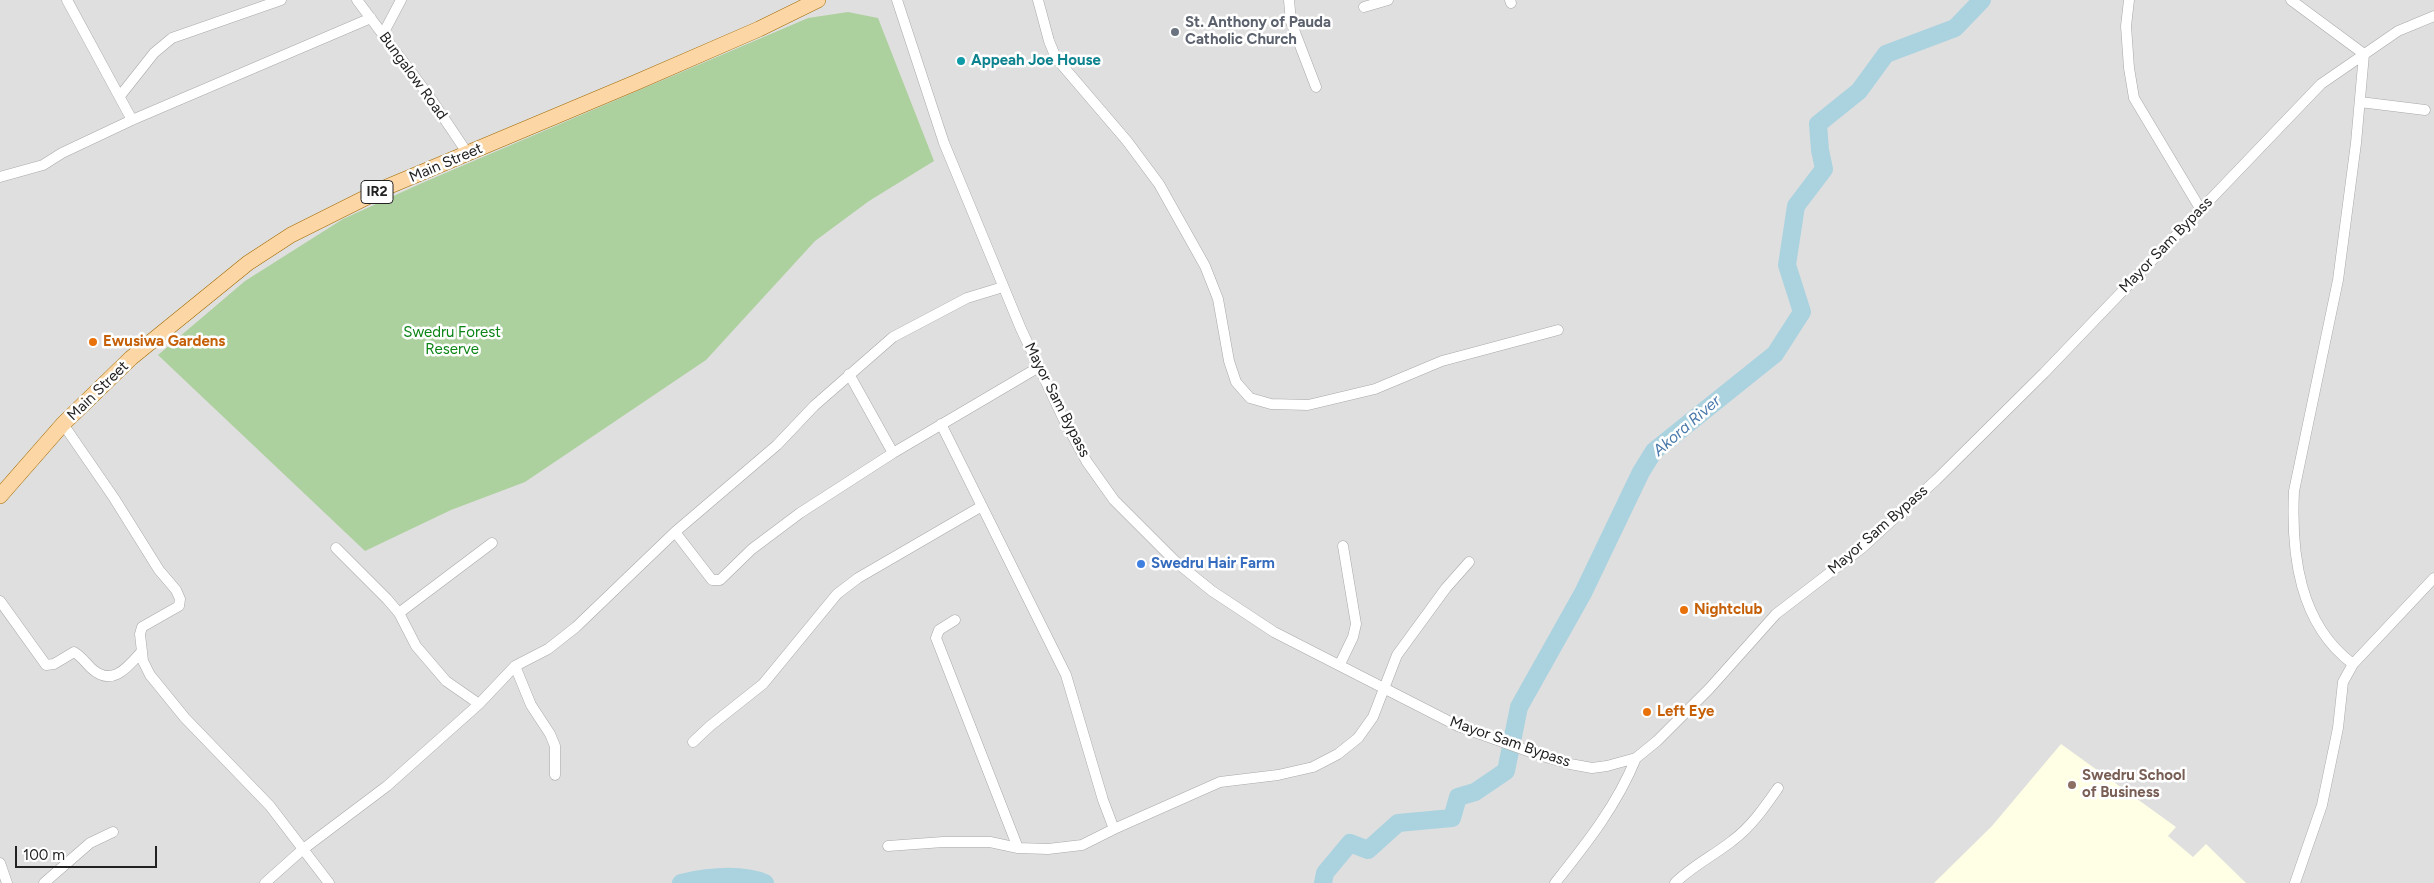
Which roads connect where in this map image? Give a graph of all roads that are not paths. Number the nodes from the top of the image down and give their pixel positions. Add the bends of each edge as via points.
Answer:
1 (67, 0) edge
2 (281, 0) edge
3 (357, 0) edge
4 (401, 0) edge
5 (818, 0) edge
6 (897, 0) edge
7 (1038, 0) edge
8 (1289, 0) edge
9 (1388, 0) edge
10 (2129, 0) edge
11 (2291, 0) edge
12 (1364, 7) dead end
13 (2434, 16) edge
14 (371, 18) junction
15 (383, 34) junction
16 (2364, 54) junction
17 (1316, 87) dead end
18 (120, 96) junction
19 (2360, 102) junction
20 (2425, 110) dead end
21 (132, 120) junction
22 (468, 154) junction
23 (0, 177) edge
24 (2200, 210) junction
25 (1003, 287) junction
26 (1558, 330) dead end
27 (1039, 367) junction
28 (849, 374) junction
29 (63, 424) junction
30 (941, 424) junction
31 (893, 453) junction
32 (2, 490) edge
33 (982, 506) junction
34 (675, 532) junction
35 (492, 543) dead end
36 (1343, 546) dead end
37 (336, 548) dead end
38 (1469, 562) dead end
39 (2434, 578) edge
40 (0, 601) edge
41 (399, 613) junction
42 (955, 620) dead end
43 (142, 651) junction
44 (1340, 664) junction
45 (2354, 664) junction
46 (515, 666) junction
47 (1384, 689) junction
48 (479, 704) junction
49 (693, 742) dead end
50 (1636, 758) junction
51 (555, 775) dead end
52 (1778, 788) dead end
53 (1114, 829) junction
54 (113, 832) dead end
55 (888, 846) dead end
56 (1018, 848) junction
57 (302, 850) junction
58 (0, 863) edge
59 (7, 883) edge
60 (44, 883) edge
61 (265, 883) edge
62 (328, 883) edge
63 (1555, 883) edge
64 (1675, 883) edge
65 (2295, 883) edge

1 - 18 street
2 - 18 street via 172,38 154,52
3 - 14 street, Bungalow Road
4 - 15 street
5 - 22 main road, Main Street / IR2 via 759,29
6 - 25 street, Mayor Sam Bypass via 944,143
7 - 26 street via 1056,58 1159,184 1205,266 1218,299 1236,382 1250,398 1271,404 1308,406 1375,389 1442,361
8 - 17 street via 1292,22
9 - 12 street
10 - 24 street via 2126,26 2134,98
11 - 16 street
13 - 16 street, Mayor Sam Bypass via 2398,31
14 - 15 street, Bungalow Road
14 - 21 street
15 - 22 street, Bungalow Road
16 - 19 street
16 - 24 street, Mayor Sam Bypass via 2321,84
18 - 21 street
19 - 20 street
19 - 45 street via 2338,280 2294,491 2292,524 2306,603 2315,622
21 - 23 street via 43,165
22 - 29 main road, Main Street / IR2 via 325,217 248,263 131,358
24 - 50 street, Mayor Sam Bypass via 1936,480 1862,548 1776,614 1709,689
25 - 27 street, Mayor Sam Bypass
25 - 28 street via 967,298 930,316 893,337
27 - 30 street
27 - 44 street, Mayor Sam Bypass via 1087,462 1114,500 1145,532 1212,591 1274,632
28 - 31 street
28 - 34 street via 776,445
29 - 32 main road, Main Street / IR2
29 - 43 street via 180,599 179,606 142,627
30 - 31 street
30 - 33 street
31 - 34 street via 773,532 720,580 712,580
33 - 49 street via 858,578 837,594 763,684
33 - 53 street via 1066,675
34 - 46 street via 576,627 548,649
35 - 41 street
36 - 44 street via 1356,624
37 - 41 street
38 - 47 street via 1397,655
39 - 45 street
40 - 43 street via 46,665 74,652 105,677 116,676 125,671
41 - 48 street via 416,646 446,681
42 - 56 street via 939,630 936,638
43 - 57 street via 150,675 185,718 270,806
44 - 47 street, Mayor Sam Bypass
45 - 65 street via 2343,682 2338,728 2322,804
46 - 48 street
46 - 51 street via 531,705 555,746
47 - 50 street, Mayor Sam Bypass via 1458,726 1570,764 1592,768
47 - 53 street via 1373,717 1358,738 1314,767 1220,782
48 - 57 street via 387,786
50 - 63 street via 1624,788 1609,812
52 - 64 street via 1753,822
53 - 56 street via 1082,845
54 - 60 street via 90,843
55 - 56 street via 990,842
57 - 61 street
57 - 62 street
58 - 59 street

